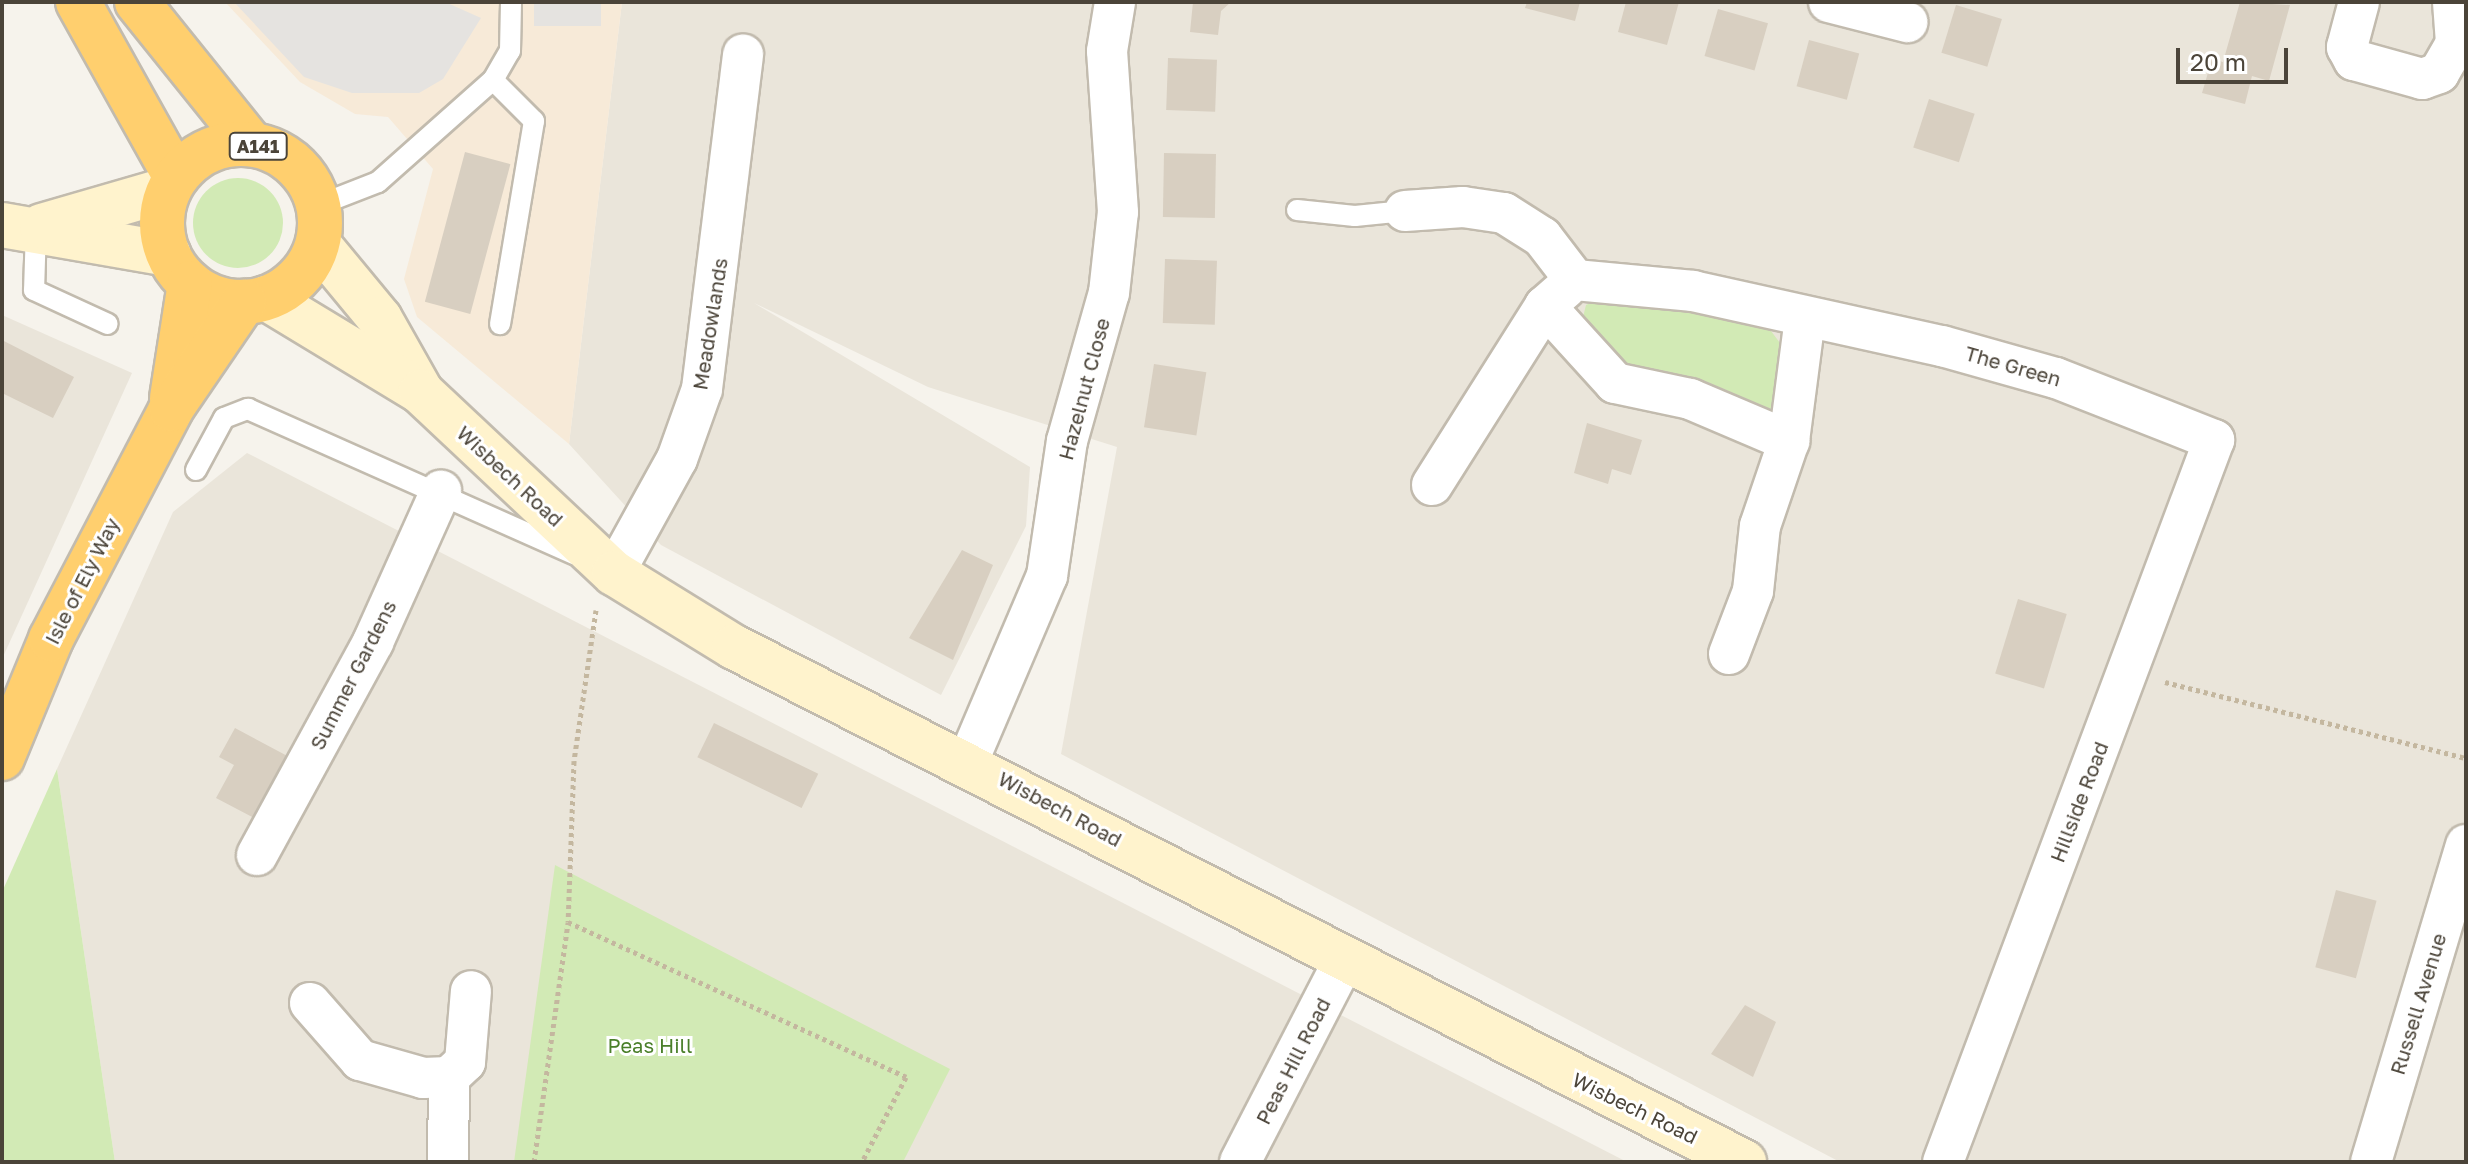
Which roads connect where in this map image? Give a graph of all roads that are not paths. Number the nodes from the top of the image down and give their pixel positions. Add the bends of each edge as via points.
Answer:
1 (78, 2) edge
2 (137, 2) edge
3 (511, 2) edge
4 (1115, 2) edge
5 (1829, 2) edge
6 (2359, 2) edge
7 (2453, 2) edge
8 (1907, 22) edge
9 (2461, 45) edge
10 (743, 55) dead end
11 (493, 80) junction
12 (251, 144) junction
13 (173, 183) junction
14 (1297, 210) dead end
15 (1405, 211) joint
16 (318, 224) junction
17 (19, 227) edge
18 (179, 268) junction
19 (1575, 280) junction
20 (255, 300) junction
21 (1545, 306) junction
22 (1805, 317) junction
23 (108, 324) dead end
24 (500, 324) dead end
25 (421, 392) junction
26 (171, 409) junction
27 (2214, 440) joint
28 (1789, 441) junction
29 (196, 470) dead end
30 (1432, 485) dead end
31 (441, 491) junction
32 (614, 573) junction
33 (1729, 654) dead end
34 (2, 758) edge
35 (968, 761) junction
36 (2466, 845) edge
37 (257, 855) dead end
38 (1345, 959) junction
39 (471, 991) dead end
40 (310, 1003) dead end
41 (449, 1077) junction
42 (448, 1162) edge
43 (1240, 1162) edge
44 (1744, 1162) edge
45 (1943, 1162) edge
46 (2371, 1162) edge

1 - 13 highway
2 - 12 highway, A141
3 - 11 lane via 510,51
4 - 35 street, Hazelnut Close via 1107,51 1118,212 1109,293 1067,441 1047,576
5 - 8 street
6 - 9 street via 2347,47 2354,60 2422,79 2439,73
7 - 9 street
10 - 32 street, Meadowlands via 702,389 677,459
11 - 16 lane via 378,182
11 - 24 lane via 534,121
12 - 13 highway, A141 via 209,150
12 - 16 highway, A141 via 295,164
13 - 17 main road
13 - 18 highway via 163,221
14 - 15 lane via 1355,216
15 - 19 street via 1463,207 1504,213 1542,237
16 - 20 highway via 289,286
16 - 25 main road, Wisbech Road
17 - 18 main road
17 - 23 lane via 34,290
18 - 20 highway
18 - 26 highway, Isle of Ely Way
19 - 21 street
19 - 22 street, The Green via 1666,287
20 - 25 main road, Wisbech Road
20 - 26 highway, Isle of Ely Way
21 - 28 street via 1615,383 1690,399
21 - 30 street
22 - 27 street, The Green via 2056,378
22 - 28 street
25 - 32 main road, Wisbech Road
26 - 34 highway, Isle of Ely Way via 51,639
27 - 45 street, Hillside Road
28 - 33 street via 1760,526 1753,591
29 - 31 lane via 224,418 248,409
31 - 32 lane
31 - 37 street, Summer Gardens via 373,642
32 - 35 main road, Wisbech Road via 734,647
35 - 38 main road, Wisbech Road
36 - 46 street, Russell Avenue
38 - 43 street, Peas Hill Road
38 - 44 main road, Wisbech Road
39 - 41 street via 465,1062
40 - 41 street via 360,1060 423,1078
41 - 42 street

